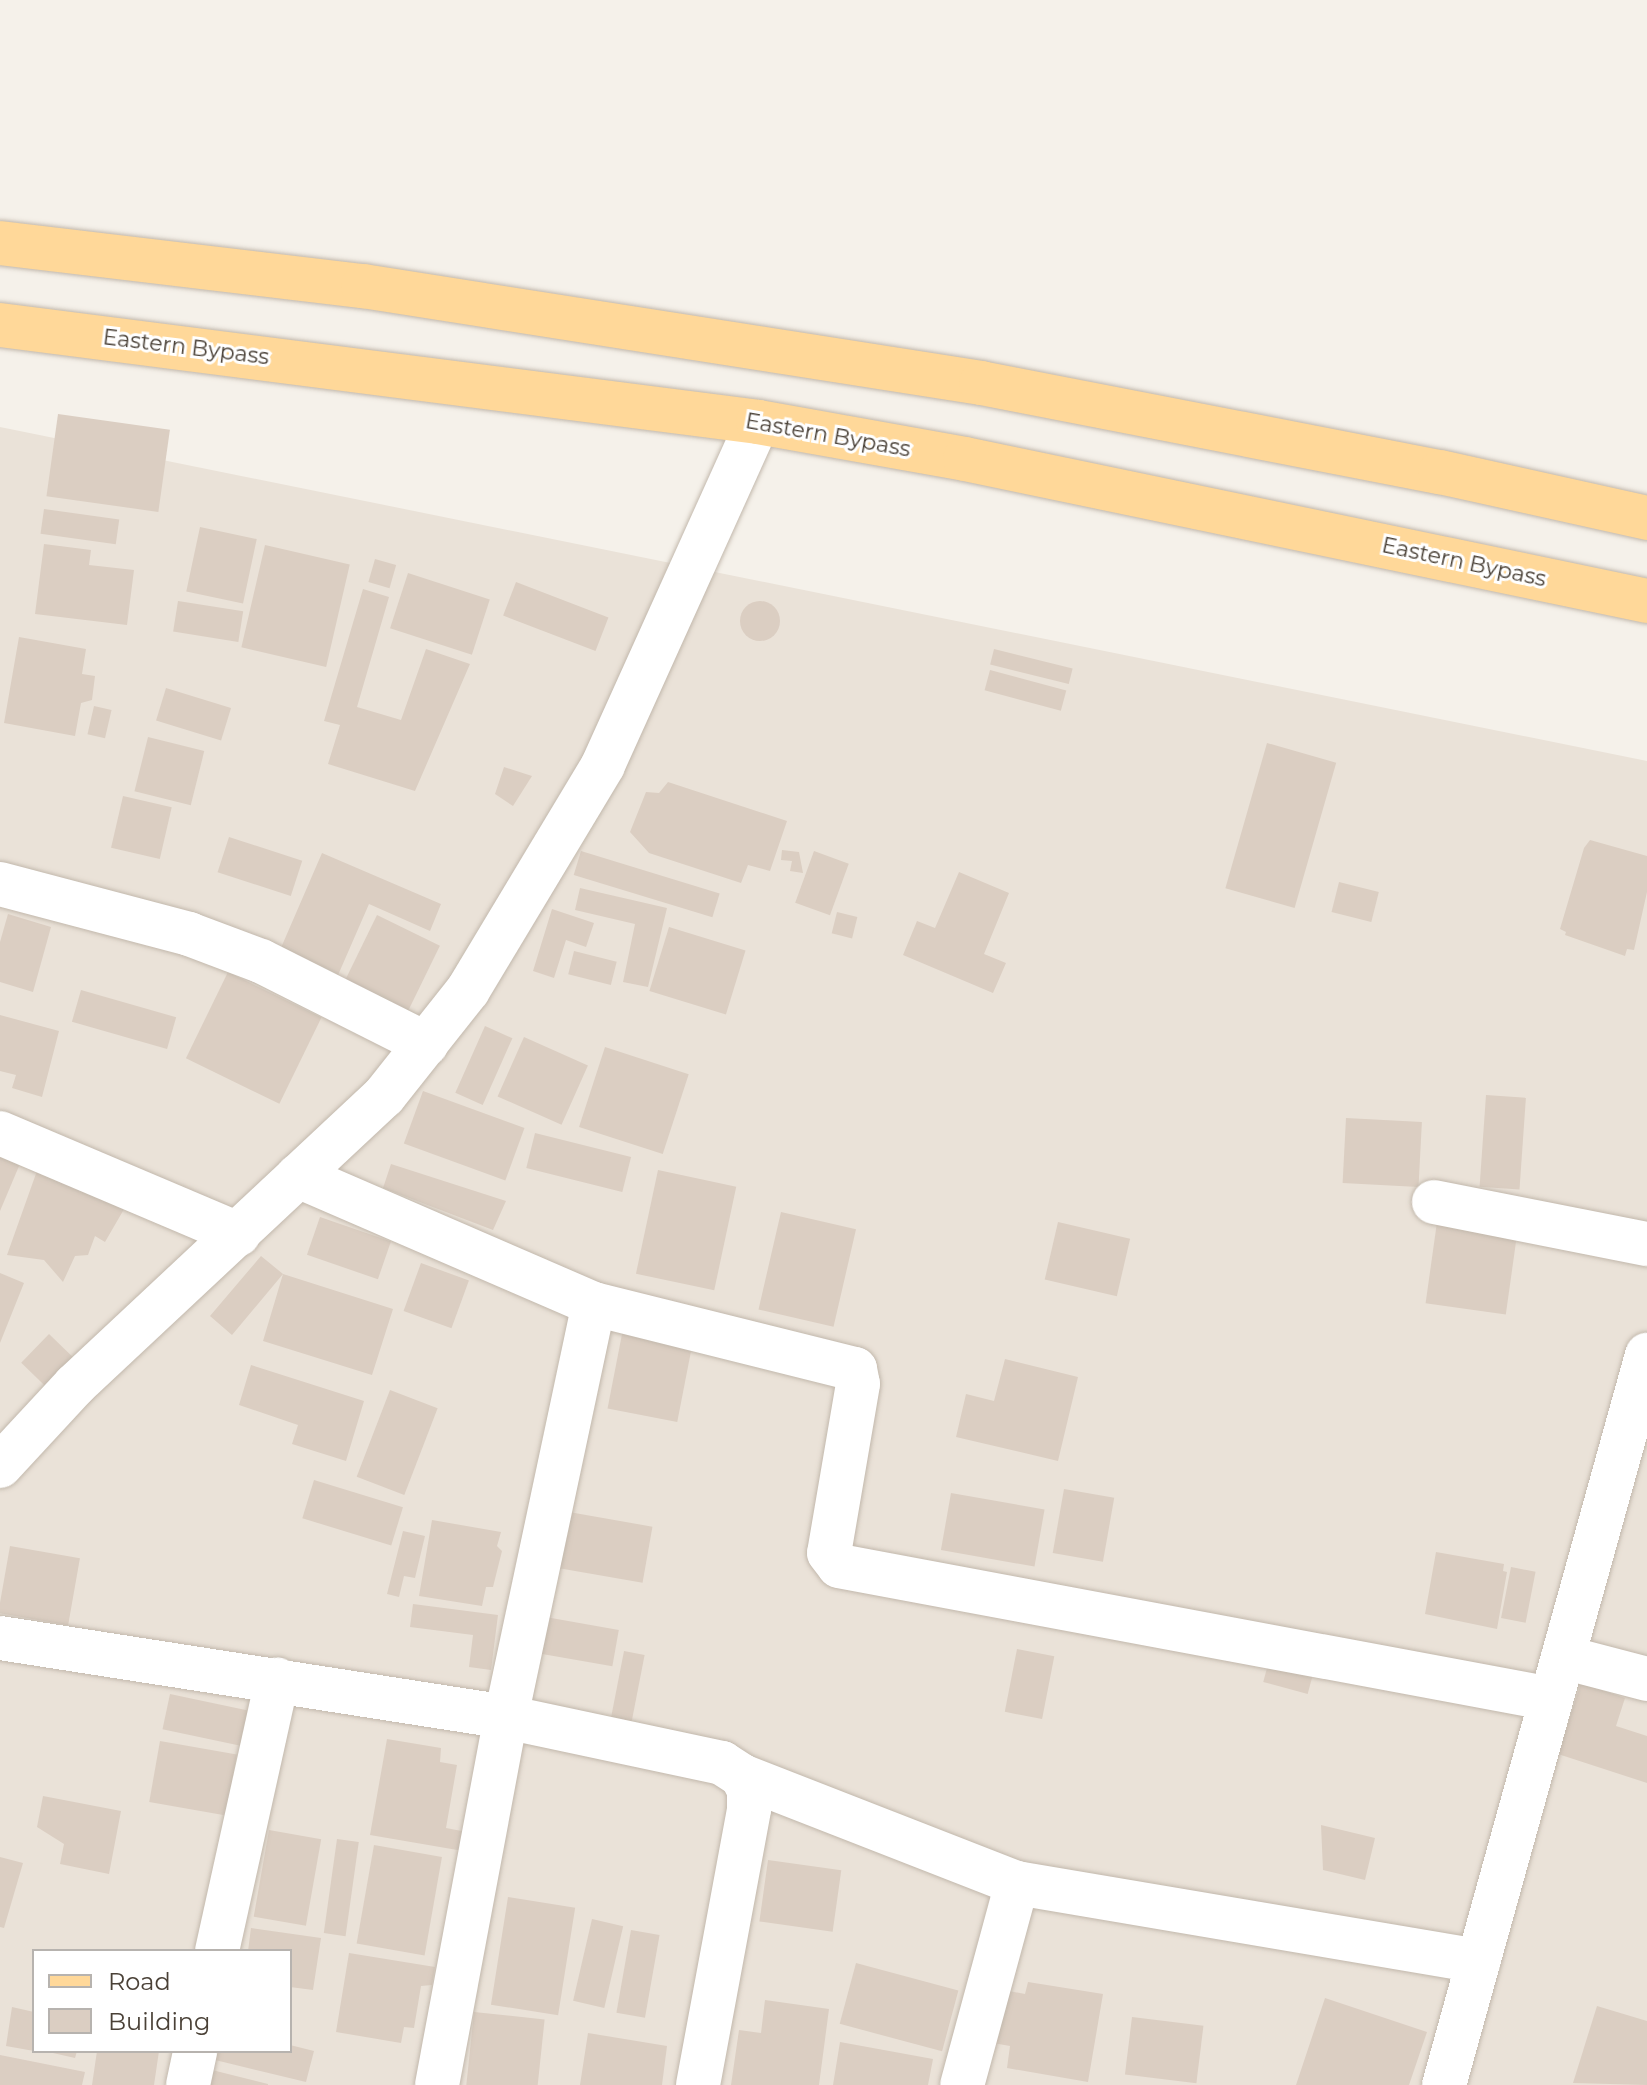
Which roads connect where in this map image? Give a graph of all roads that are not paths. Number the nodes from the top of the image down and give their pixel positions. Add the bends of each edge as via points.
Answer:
1 (0, 243) edge
2 (0, 325) edge
3 (758, 422) junction
4 (1647, 518) edge
5 (1647, 601) edge
6 (0, 884) edge
7 (426, 1044) junction
8 (0, 1133) edge
9 (298, 1176) junction
10 (1434, 1202) dead end
11 (238, 1234) junction
12 (1647, 1244) edge
13 (594, 1304) junction
14 (1647, 1355) edge
15 (0, 1466) edge
16 (0, 1638) edge
17 (1563, 1657) junction
18 (1647, 1679) edge
19 (277, 1680) junction
20 (1551, 1699) junction
21 (506, 1717) junction
22 (742, 1776) junction
23 (1017, 1883) junction
24 (217, 1949) edge
25 (1478, 1961) junction
26 (195, 2053) edge
27 (188, 2085) edge
28 (437, 2085) edge
29 (698, 2085) edge
30 (962, 2085) edge
31 (1444, 2085) edge

1 - 4 main road via 363,286 981,383
2 - 3 main road, Eastern Bypass
3 - 5 main road, Eastern Bypass via 965,459
3 - 7 street via 603,765 468,990
6 - 7 street via 203,939 261,961
7 - 9 street via 384,1096
8 - 11 street
9 - 11 street
9 - 13 street
10 - 12 street
11 - 15 street via 75,1385
13 - 20 street via 855,1369 858,1384 829,1553 839,1566
13 - 21 street
14 - 17 street
16 - 19 street
17 - 18 street
17 - 20 street
19 - 21 street
19 - 24 street
20 - 25 street
21 - 22 street via 722,1763
21 - 28 street
22 - 23 street
22 - 29 street via 749,1809
23 - 25 street
23 - 30 street
25 - 31 street
26 - 27 street

